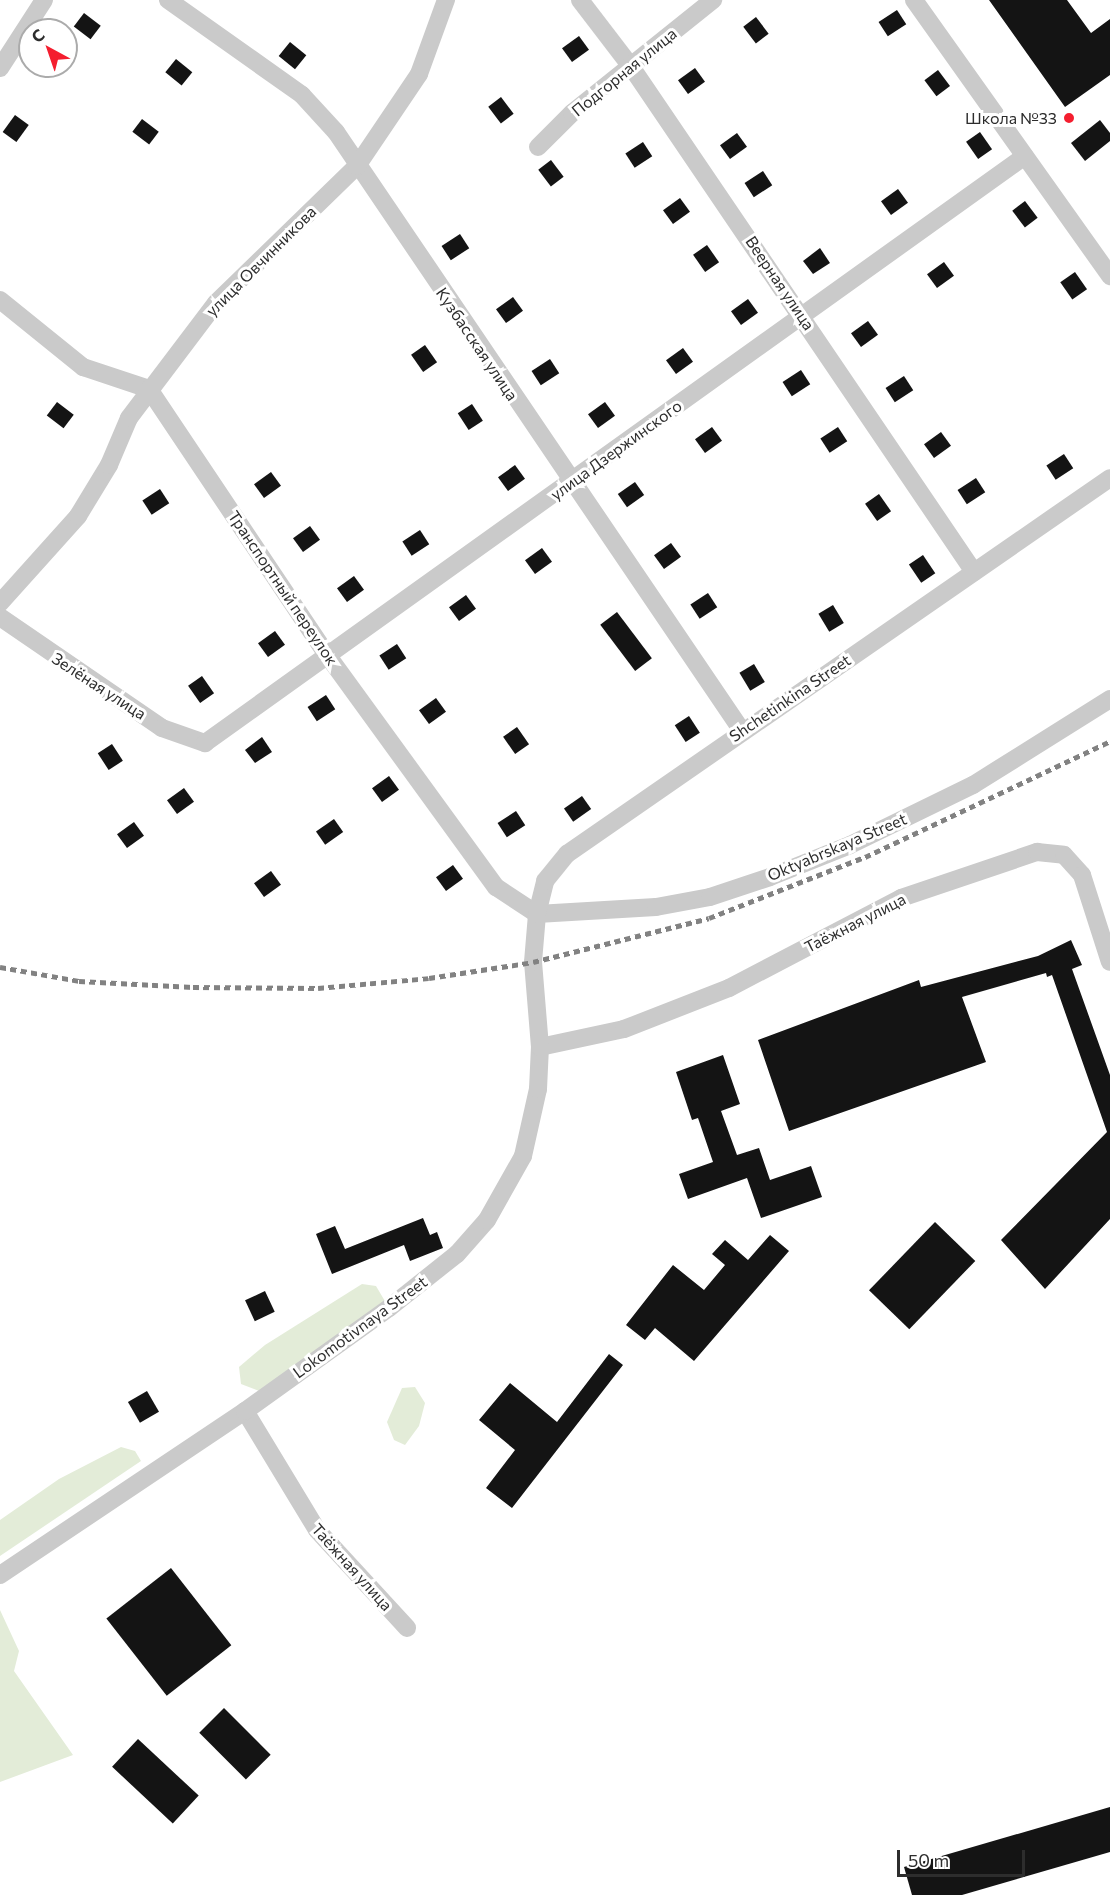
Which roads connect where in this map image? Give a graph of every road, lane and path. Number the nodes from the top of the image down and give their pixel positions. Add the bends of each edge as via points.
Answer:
1 (44, 0) edge
2 (168, 0) edge
3 (446, 0) edge
4 (580, 0) edge
5 (713, 0) edge
6 (914, 0) edge
7 (0, 68) edge
8 (632, 68) junction
9 (538, 147) dead end
10 (1025, 156) junction
11 (357, 166) junction
12 (1110, 276) edge
13 (0, 300) edge
14 (803, 316) junction
15 (149, 389) junction
16 (1110, 478) edge
17 (571, 483) junction
18 (974, 572) junction
19 (0, 603) edge
20 (0, 617) edge
21 (328, 656) junction
22 (1110, 699) edge
23 (742, 731) junction
24 (205, 743) joint
25 (537, 914) junction
26 (533, 962) joint
27 (1110, 962) edge
28 (540, 1047) junction
29 (245, 1411) junction
30 (0, 1575) edge
31 (407, 1628) dead end

1 - 7 street
2 - 11 street, Кузбасская улица via 302,95 336,132
3 - 11 street, улица Овчинникова via 419,74
4 - 8 street, Веерная улица
5 - 8 street, Подгорная улица
6 - 10 street
8 - 9 street, Подгорная улица via 572,113
8 - 14 street, Веерная улица
10 - 12 street
10 - 14 street, улица Дзержинского
11 - 15 street, улица Овчинникова via 216,303
11 - 17 street, Кузбасская улица
13 - 15 street via 83,367
14 - 17 street, улица Дзержинского
14 - 18 street, Веерная улица
15 - 19 street, улица Овчинникова via 129,418 109,465 78,516
15 - 21 street, Транспортный переулок
16 - 18 street, Shchetinkina Street
17 - 21 street, улица Дзержинского
17 - 23 street, Кузбасская улица
18 - 23 street, Shchetinkina Street
20 - 24 street, Зелёная улица via 162,728
21 - 24 street, улица Дзержинского
21 - 25 street, Транспортный переулок via 496,887
22 - 25 street, Oktyabrskaya Street via 973,785 850,845 770,877 710,897 656,907
23 - 25 street, Shchetinkina Street via 567,854 545,881
25 - 26 street, Shchetinkina Street
26 - 28 street, Lokomotivnaya Street
27 - 28 street, Таёжная улица via 1082,875 1064,855 1037,852 901,898 719,992 624,1029
28 - 29 street, Lokomotivnaya Street via 538,1089 523,1156 487,1220 457,1254 423,1282
29 - 30 street, Lokomotivnaya Street
29 - 31 street, Таёжная улица via 317,1530

